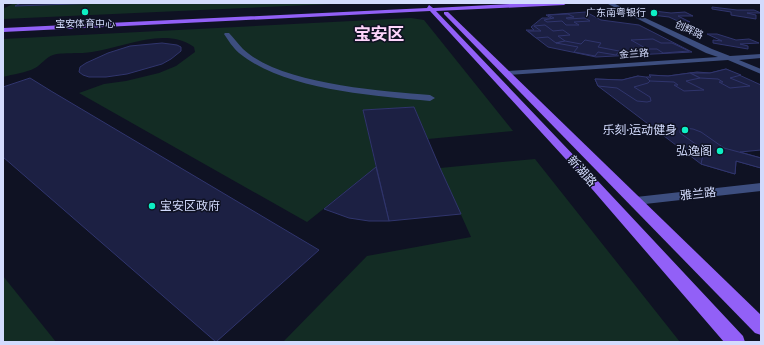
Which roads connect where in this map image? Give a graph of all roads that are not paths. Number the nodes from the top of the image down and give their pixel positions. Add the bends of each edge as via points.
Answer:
1 (471, 3) edge
2 (564, 3) edge
3 (609, 3) edge
4 (404, 4) edge
5 (428, 6) edge
6 (486, 7) junction
7 (388, 9) junction
8 (442, 12) edge
9 (3, 24) edge
10 (3, 30) edge
11 (227, 34) dead end
12 (761, 56) edge
13 (729, 58) junction
14 (761, 72) edge
15 (508, 73) junction
16 (430, 98) dead end
17 (538, 103) junction
18 (519, 104) junction
19 (761, 187) edge
20 (636, 201) junction
21 (761, 327) edge
22 (736, 342) edge

1 - 8 main road
2 - 6 main road
3 - 13 street, 创辉路
4 - 7 main road
5 - 7 main road
5 - 8 main road
5 - 8 main road, 新湖路
6 - 8 main road
6 - 8 main road via 461,11 455,15
7 - 8 main road via 423,14
7 - 9 main road
7 - 10 main road
8 - 15 main road, 新湖路
8 - 18 main road, 新湖路
11 - 16 street via 244,54 297,77 345,88
12 - 13 street, 金兰路
13 - 14 street, 创辉路
13 - 15 street, 金兰路
15 - 17 main road, 新湖路
17 - 18 main road via 526,99 520,100
17 - 20 main road, 新湖路
18 - 22 main road, 新湖路
19 - 20 street, 雅兰路
20 - 21 main road, 新湖路

